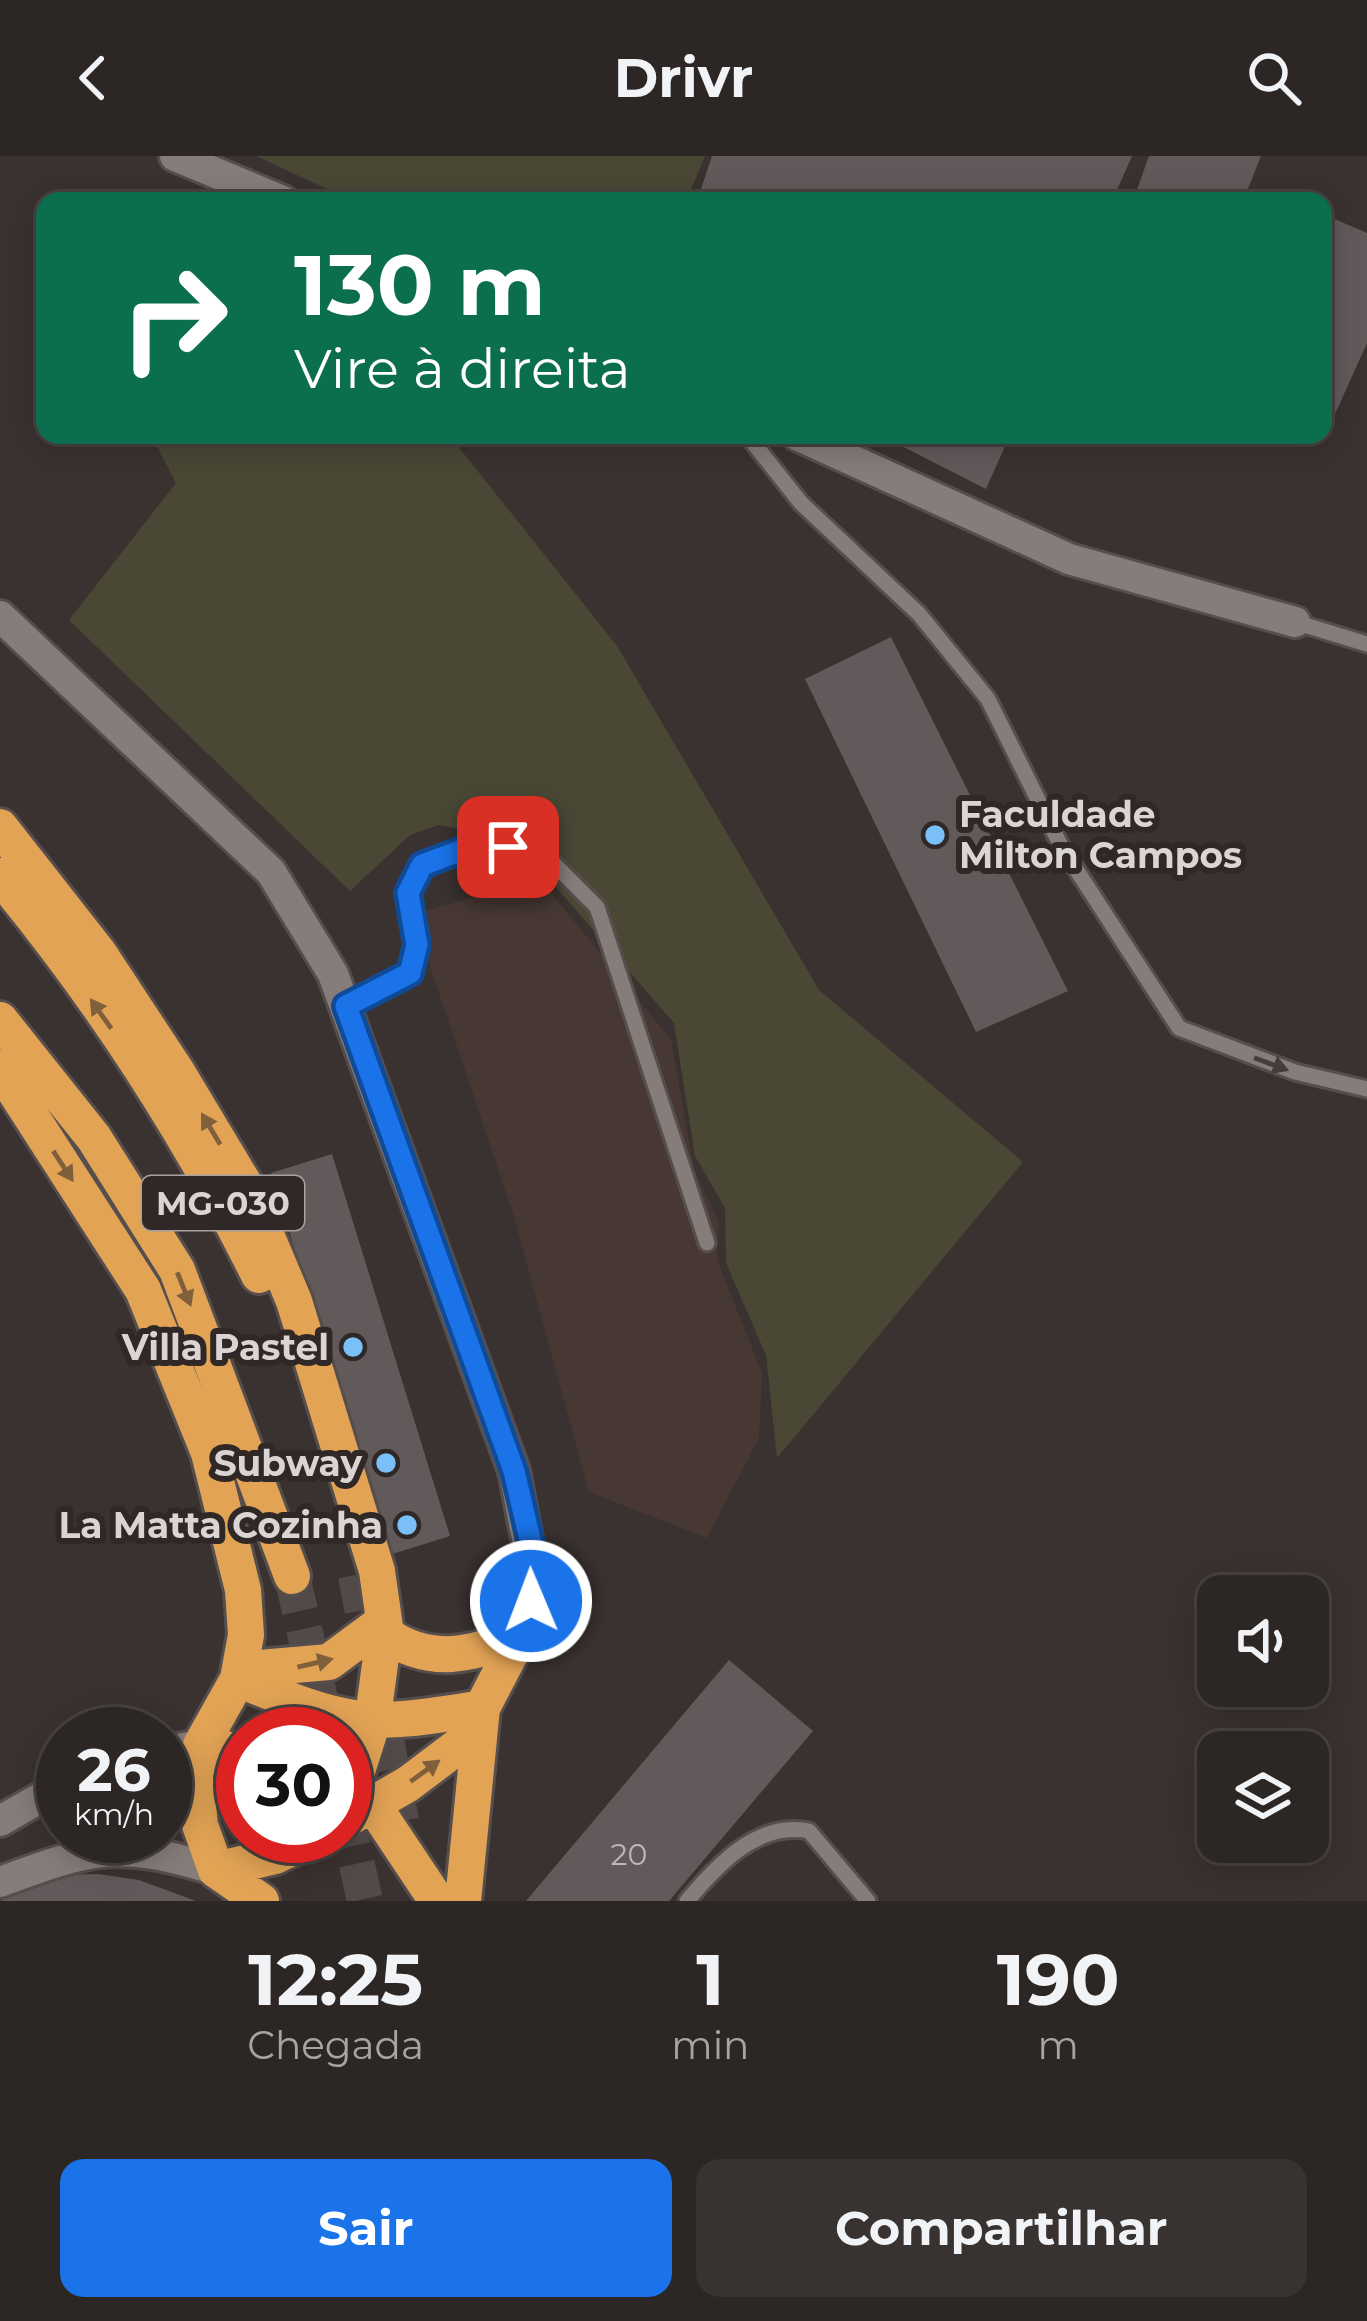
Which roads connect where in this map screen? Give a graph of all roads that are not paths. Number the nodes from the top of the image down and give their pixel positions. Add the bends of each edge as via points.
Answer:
1 (175, 156) edge
2 (261, 192) edge
3 (754, 444) edge
4 (817, 444) edge
5 (0, 616) edge
6 (1295, 622) joint
7 (1367, 629) edge
8 (1326, 631) junction
9 (1367, 644) edge
10 (1367, 656) edge
11 (0, 827) edge
12 (0, 876) edge
13 (346, 1006) junction
14 (0, 1020) edge
15 (0, 1068) edge
16 (1367, 1089) edge
17 (706, 1243) dead end
18 (356, 1575) tunnel mouth
19 (292, 1576) tunnel mouth
20 (384, 1628) junction
21 (520, 1635) junction
22 (434, 1656) junction
23 (238, 1679) junction
24 (300, 1707) edge
25 (480, 1720) junction
26 (372, 1724) joint
27 (192, 1737) edge
28 (192, 1769) edge
29 (372, 1790) edge
30 (36, 1800) edge
31 (0, 1821) edge
32 (372, 1828) tunnel mouth
33 (192, 1862) edge
34 (50, 1863) edge
35 (246, 1863) edge
36 (216, 1870) junction
37 (0, 1882) edge
38 (261, 1901) edge
39 (437, 1901) edge
40 (463, 1901) edge
41 (687, 1901) edge
42 (868, 1901) edge

1 - 2 street
3 -> 16 lane via 801,503 919,614 988,699 1060,846 1179,1028 1295,1072
4 - 6 street via 1069,559
5 - 13 street via 271,872
6 - 8 lane
7 - 8 lane
8 - 9 lane
8 - 10 lane
20 -> 11 highway via 377,1571 332,1417 246,1186 98,952
18 -> 12 highway, MG-030 via 273,1303 222,1200 142,1072
13 - 17 lane via 410,973 417,945 408,893 422,865 476,845 539,849 597,907
13 - 21 street via 514,1471 535,1575
14 -> 19 highway, MG-030 via 94,1138 177,1270
15 -> 23 highway via 143,1290 180,1372 243,1590
20 - 22 highway
23 -> 20 highway via 260,1668 328,1662
20 - 26 highway
21 - 22 highway via 473,1653
21 - 25 highway
22 - 25 highway
23 - 24 highway
23 - 27 highway
25 - 26 highway
29 -> 25 highway
25 - 40 highway
28 - 36 highway
30 - 31 street
32 - 39 highway
33 - 36 street
34 - 37 street
35 - 36 highway
36 - 38 highway
41 - 42 lane via 713,1870 784,1828 809,1831

